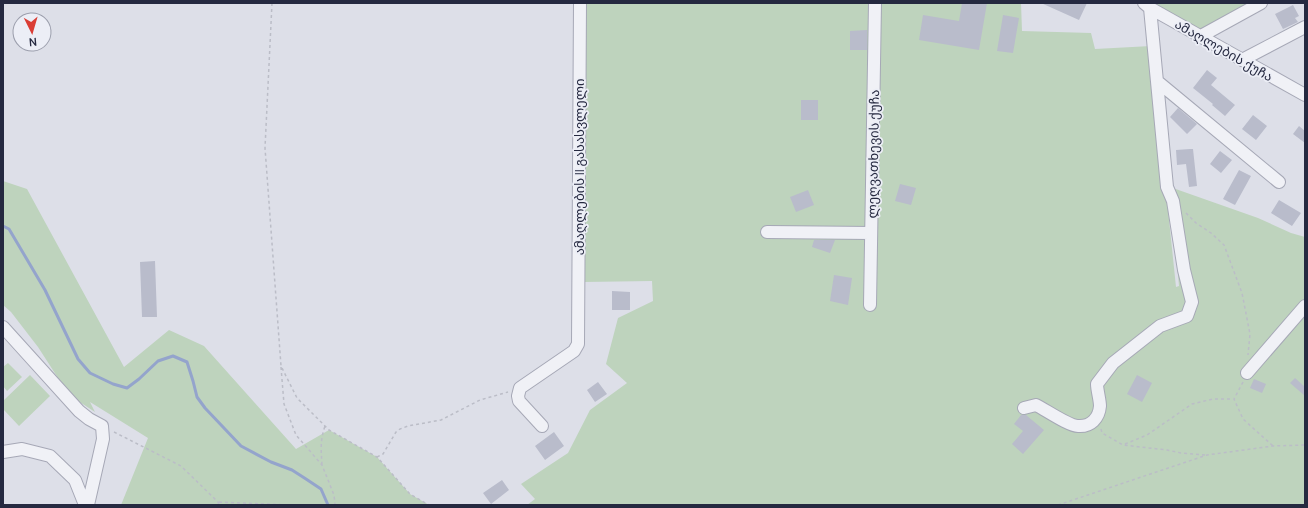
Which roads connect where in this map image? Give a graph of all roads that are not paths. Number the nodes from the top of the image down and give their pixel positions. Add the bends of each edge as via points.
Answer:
1 (580, 3) edge
2 (875, 3) edge
3 (1261, 3) edge
4 (1147, 6) edge
5 (1305, 27) edge
6 (1201, 36) junction
7 (1242, 60) junction
8 (1158, 82) junction
9 (1305, 96) edge
10 (1279, 182) dead end
11 (767, 232) dead end
12 (871, 233) junction
13 (870, 305) dead end
14 (1305, 306) edge
15 (3, 328) edge
16 (1246, 373) road end
17 (1024, 408) dead end
18 (542, 426) dead end
19 (3, 452) edge
20 (86, 505) edge

1 - 18 street, ამაღლების II გასასვლელი via 578,344 574,351 520,388 519,401
2 - 12 street, ლეღვათხევის ქუჩა
3 - 6 street
4 - 6 street, ამაღლების ქუჩა
4 - 8 street
5 - 7 street
6 - 7 street, ამაღლების ქუჩა
7 - 9 street, ამაღლების ქუჩა
8 - 10 street
8 - 17 street via 1167,187 1173,201 1192,302 1187,316 1160,326 1113,363 1097,384 1100,405 1097,418 1090,424 1077,426 1036,405
11 - 12 street
12 - 13 street, ლეღვათხევის ქუჩა
14 - 16 street
15 - 20 street via 79,411 102,426 103,439
19 - 20 street via 22,449 50,456 75,480

